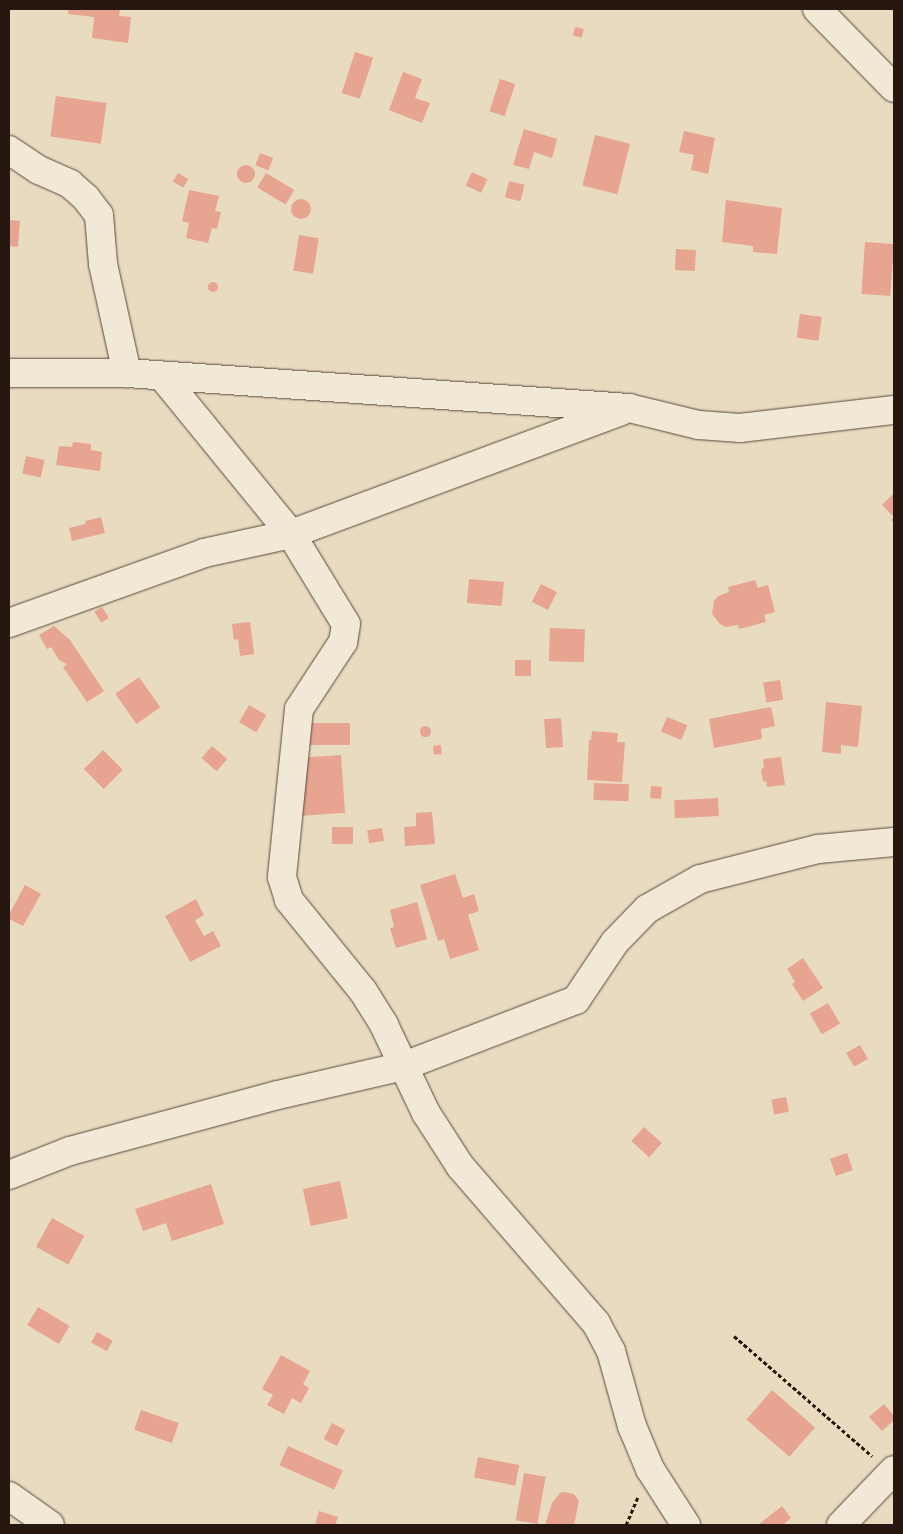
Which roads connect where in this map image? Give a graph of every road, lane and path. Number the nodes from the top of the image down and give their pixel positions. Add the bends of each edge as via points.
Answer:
1 (817, 9) edge
2 (894, 88) edge
3 (9, 150) edge
4 (39, 170) junction
5 (9, 173) edge
6 (9, 373) edge
7 (126, 373) junction
8 (162, 376) junction
9 (629, 408) junction
10 (894, 410) edge
11 (291, 534) junction
12 (9, 623) edge
13 (894, 842) edge
14 (404, 1066) junction
15 (9, 1175) edge
16 (734, 1336) dead end
17 (893, 1471) edge
18 (9, 1496) edge
19 (50, 1525) edge
20 (686, 1525) edge
21 (841, 1525) edge

1 - 2 street
3 - 4 street
4 - 5 street
4 - 7 street via 70,184 99,216 103,264
6 - 7 street
7 - 8 street
8 - 9 street
8 - 11 street
9 - 10 street via 699,425 740,428
9 - 11 street
11 - 12 street via 204,553
11 - 14 street via 346,624 346,634 299,710 282,877 289,900 363,991
13 - 14 street via 818,849 700,879 647,909 615,942 576,1000
14 - 15 street via 278,1095 70,1151
14 - 20 street via 426,1113 460,1166 596,1323 611,1352 632,1426 650,1469
16 - 17 path
17 - 21 street
18 - 19 street

